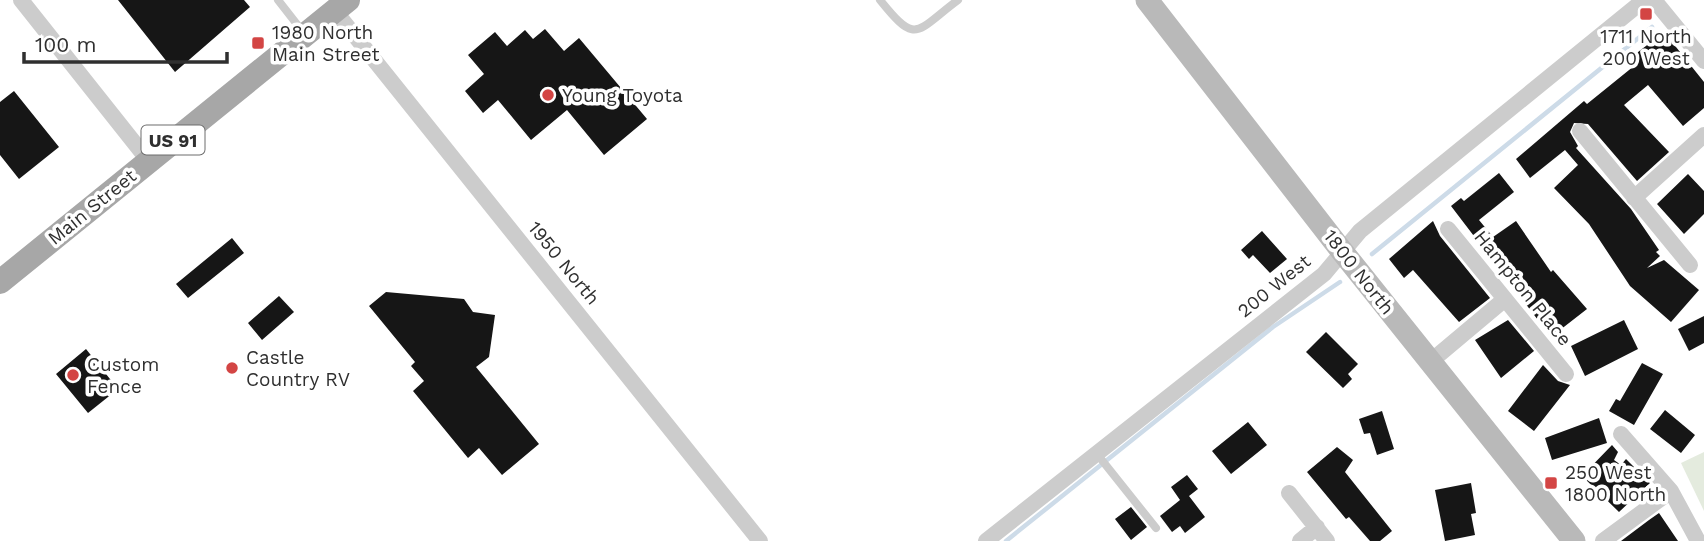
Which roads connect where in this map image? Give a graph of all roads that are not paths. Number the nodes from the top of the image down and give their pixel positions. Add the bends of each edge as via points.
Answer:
1 (21, 0) edge
2 (278, 0) edge
3 (880, 0) edge
4 (958, 0) edge
5 (1147, 0) edge
6 (1644, 0) edge
7 (1654, 0) edge
8 (341, 5) edge
9 (305, 34) junction
10 (1704, 61) edge
11 (1580, 131) dead end
12 (1704, 135) edge
13 (148, 160) junction
14 (1634, 198) junction
15 (1448, 229) dead end
16 (1341, 250) junction
17 (1690, 265) dead end
18 (0, 282) edge
19 (1505, 299) junction
20 (1430, 362) junction
21 (1566, 374) dead end
22 (1621, 434) dead end
23 (1103, 460) junction
24 (1671, 491) junction
25 (1289, 493) dead end
26 (1317, 527) junction
27 (1156, 528) dead end
28 (760, 541) edge
29 (986, 541) edge
30 (1300, 541) edge
31 (1327, 541) edge
32 (1574, 541) edge
33 (1603, 541) edge
34 (1698, 541) edge

1 - 13 street
2 - 9 lane
3 - 4 lane via 909,31 918,30
5 - 16 street, 1800 North
6 - 16 street, 200 West
7 - 10 street
8 - 9 main road, Main Street / US 91
8 - 28 street, 1950 North
9 - 13 main road, Main Street / US 91
11 - 14 street
12 - 14 street
13 - 18 main road, Main Street / US 91
14 - 17 street
15 - 19 street, Hampton Place
16 - 20 street, 1800 North
16 - 23 street, 200 West via 1325,274
19 - 20 street
19 - 21 street, Hampton Place
20 - 32 street, 1800 North
22 - 24 street
23 - 27 lane
23 - 29 street, 200 West
24 - 33 street
24 - 34 street
25 - 26 street
26 - 30 street
26 - 31 street

